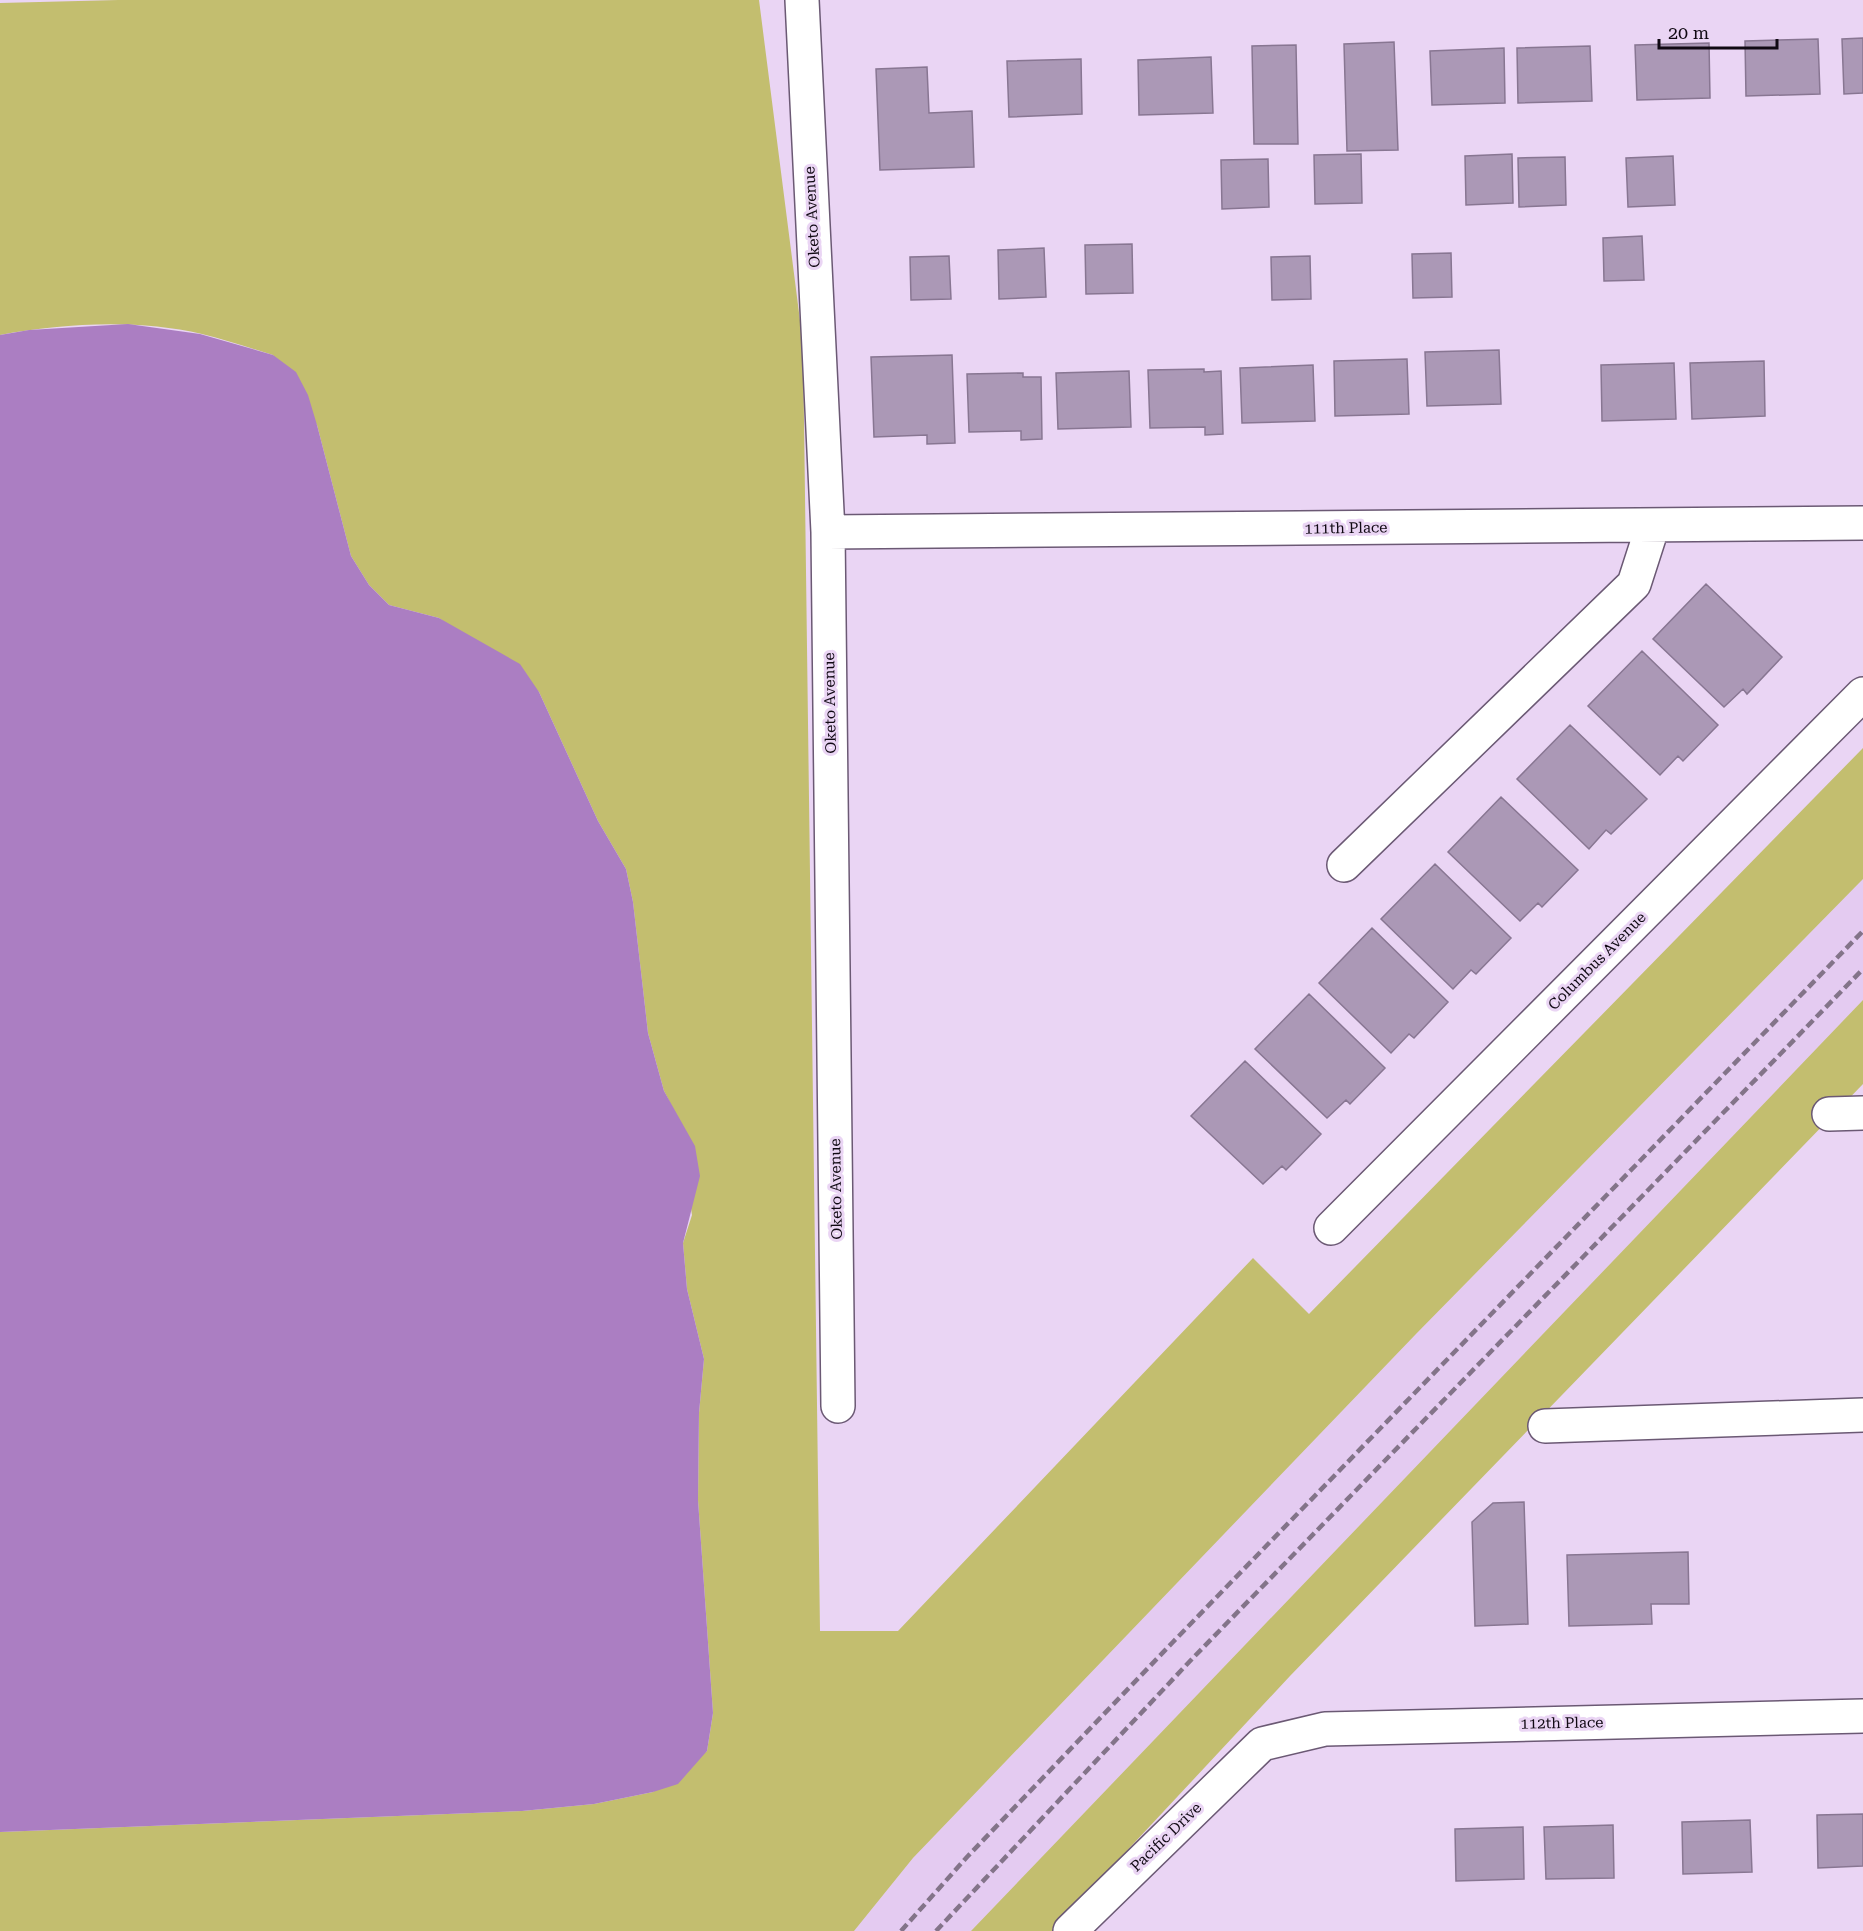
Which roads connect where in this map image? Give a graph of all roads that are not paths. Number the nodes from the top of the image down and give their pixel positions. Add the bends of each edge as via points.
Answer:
1 (802, 0) edge
2 (1863, 523) edge
3 (1653, 525) junction
4 (828, 532) junction
5 (1863, 694) edge
6 (1344, 866) dead end
7 (1863, 1113) edge
8 (1829, 1114) dead end
9 (1331, 1228) dead end
10 (838, 1406) dead end
11 (1863, 1415) edge
12 (1545, 1426) dead end
13 (1863, 1716) edge
14 (1262, 1744) joint
15 (1070, 1931) edge

1 - 4 street, Oketo Avenue
2 - 3 street, 111th Place
3 - 4 street, 111th Place
3 - 6 street via 1634,584
4 - 10 street, Oketo Avenue
5 - 9 street, Columbus Avenue
7 - 8 street
11 - 12 street
13 - 14 street, 112th Place via 1325,1729
14 - 15 street, Pacific Drive

